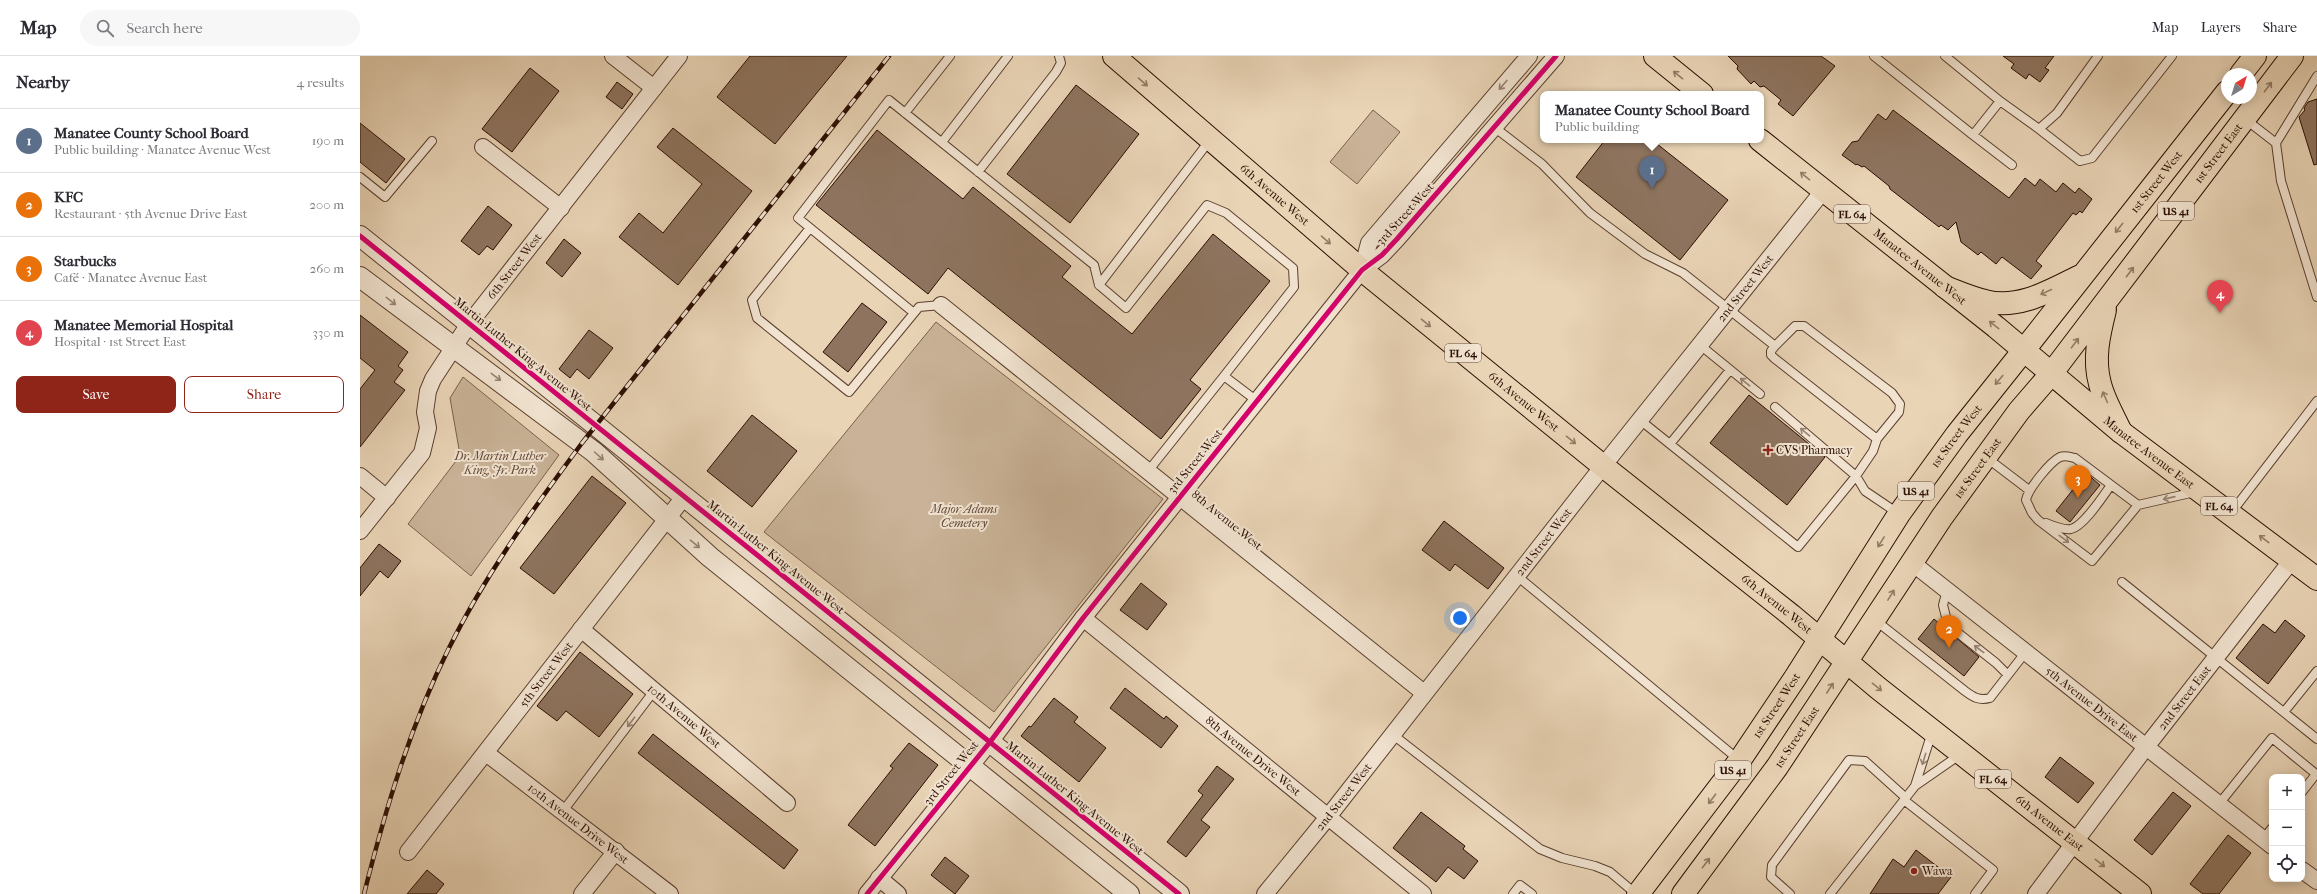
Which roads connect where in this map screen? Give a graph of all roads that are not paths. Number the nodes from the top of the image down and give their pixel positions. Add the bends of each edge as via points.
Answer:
1 (612, 56) edge
2 (679, 56) edge
3 (950, 56) edge
4 (1008, 56) edge
5 (1059, 56) edge
6 (1114, 56) edge
7 (1528, 56) edge
8 (1556, 56) edge
9 (1655, 56) edge
10 (1874, 56) edge
11 (1945, 56) edge
12 (2098, 56) edge
13 (2172, 56) edge
14 (2255, 56) edge
15 (2292, 56) edge
16 (2246, 68) edge
17 (2317, 76) edge
18 (654, 88) junction
19 (1698, 91) edge
20 (2221, 100) edge
21 (2000, 101) junction
22 (905, 113) junction
23 (1477, 114) junction
24 (2245, 118) junction
25 (1494, 127) junction
26 (2039, 129) junction
27 (1973, 135) junction
28 (1210, 140) junction
29 (432, 141) dead end
30 (942, 142) junction
31 (1764, 143) edge
32 (2276, 143) junction
33 (483, 147) dead end
34 (2012, 165) dead end
35 (978, 172) junction
36 (360, 177) edge
37 (1823, 191) junction
38 (562, 208) junction
39 (810, 228) junction
40 (360, 236) edge
41 (1362, 270) junction
42 (2081, 276) junction
43 (360, 277) edge
44 (1099, 285) junction
45 (1945, 287) junction
46 (2317, 297) edge
47 (2106, 303) junction
48 (941, 305) joint
49 (1730, 308) junction
50 (914, 313) junction
51 (469, 324) junction
52 (1700, 345) junction
53 (1775, 346) junction
54 (453, 347) junction
55 (2024, 350) junction
56 (1730, 370) junction
57 (2051, 374) junction
58 (1224, 376) junction
59 (1760, 394) dead end
60 (1257, 401) junction
61 (2317, 401) edge
62 (1775, 406) dead end
63 (1640, 420) junction
64 (2121, 432) junction
65 (1877, 439) junction
66 (1670, 444) junction
67 (1985, 456) junction
68 (1603, 466) junction
69 (1149, 470) junction
70 (360, 476) edge
71 (1856, 476) junction
72 (2111, 485) junction
73 (2030, 490) junction
74 (2200, 491) junction
75 (1181, 496) junction
76 (684, 497) junction
77 (386, 498) junction
78 (2138, 505) junction
79 (1899, 514) junction
80 (2230, 514) junction
81 (667, 520) junction
82 (2038, 520) junction
83 (360, 531) edge
84 (2292, 560) junction
85 (1911, 562) junction
86 (1517, 576) junction
87 (2317, 579) edge
88 (2122, 582) dead end
89 (1947, 590) junction
90 (1083, 618) junction
91 (1875, 620) junction
92 (581, 629) junction
93 (1820, 640) junction
94 (2025, 653) junction
95 (2215, 658) junction
96 (1847, 663) junction
97 (2317, 671) edge
98 (2008, 675) junction
99 (654, 691) junction
100 (1424, 692) junction
101 (2284, 712) junction
102 (1932, 731) junction
103 (1392, 734) junction
104 (2317, 739) edge
105 (990, 742) junction
106 (2146, 746) junction
107 (486, 753) junction
108 (1962, 754) junction
109 (1740, 760) junction
110 (970, 766) junction
111 (1915, 786) junction
112 (2305, 788) edge
113 (1905, 799) junction
114 (787, 803) dead end
115 (2219, 804) junction
116 (563, 811) junction
117 (1328, 818) junction
118 (2269, 838) edge
119 (2075, 843) junction
120 (408, 852) dead end
121 (616, 852) junction
122 (2305, 872) edge
123 (879, 878) junction
124 (2317, 881) edge
125 (582, 894) edge
126 (670, 894) edge
127 (867, 894) edge
128 (898, 894) edge
129 (1129, 894) edge
130 (1179, 894) edge
131 (1265, 894) edge
132 (1423, 894) edge
133 (1513, 894) edge
134 (1532, 894) edge
135 (1638, 894) edge
136 (1683, 894) edge
137 (1790, 894) edge
138 (1830, 894) edge
139 (1975, 894) edge
140 (2036, 894) edge
141 (2140, 894) edge

1 - 18 street
2 - 18 street, 6th Street West
3 - 22 lane
4 - 30 lane
5 - 35 lane via 1060,63 1056,72
6 -> 28 main road, 6th Avenue West / FL 64
7 -> 23 street, 3rd Street West
8 - 25 street, 3rd Street West
19 -> 9 main road
10 - 27 lane
11 - 21 lane
12 - 26 lane via 2057,113
13 - 26 lane via 2092,158 2080,160
14 - 16 main road
24 -> 15 main road, 1st Street East / US 41
17 - 32 lane
18 - 38 street, 6th Street West
20 -> 42 main road, 1st Street West / US 41
21 - 26 lane
21 - 27 lane
22 - 30 lane
22 - 39 lane via 889,100 798,218
23 - 25 street
23 - 41 street, 3rd Street West via 1369,243
24 - 32 lane
47 -> 24 main road, 1st Street East / US 41
25 - 41 street, 3rd Street West via 1397,239 1382,255
25 - 49 lane via 1542,164 1590,213 1645,254 1683,273
27 - 34 lane
28 -> 41 main road, 6th Avenue West / FL 64
28 - 44 lane
29 - 36 lane via 385,197
30 - 35 lane
37 -> 31 main road, Manatee Avenue West / FL 64
32 - 46 lane via 2281,181
33 - 38 street
35 - 44 lane via 1094,266
37 - 45 main road, Manatee Avenue West / FL 64
37 - 49 street, 2nd Street West
38 - 51 street, 6th Street West
39 - 50 lane
39 - 50 lane via 752,300 757,318 849,392
40 - 51 street, Martin Luther King Avenue West
41 - 60 street, 3rd Street West
41 -> 68 main road, 6th Avenue West / FL 64
42 -> 45 main road via 2034,298 2009,303 1987,302
42 - 55 main road, 1st Street West / US 41
43 -> 54 street
44 - 58 lane via 1126,308 1207,205 1226,213 1294,268 1294,287
55 -> 45 main road, Manatee Avenue West / FL 64
57 -> 47 main road, 1st Street East / US 41
64 -> 47 main road via 2100,384 2096,360
48 - 50 lane via 919,306
48 - 69 street, 8th Avenue West
49 - 52 street, 2nd Street West
49 - 53 lane
51 - 54 street, 6th Street West
51 - 76 street, Martin Luther King Avenue West
52 - 56 lane
52 - 63 street, 2nd Street West
53 - 65 lane via 1771,350 1774,358
53 - 65 lane via 1795,326 1804,326 1892,393 1900,404 1899,412
54 - 77 street, 6th Street West via 428,391 425,412 428,428 422,453
54 -> 81 street via 594,452
55 - 57 main road, Manatee Avenue East / FL 64
55 -> 79 main road, 1st Street West / US 41 via 1956,434
59 -> 56 lane
56 - 66 lane
57 - 64 main road, Manatee Avenue East / FL 64
57 - 67 main road, 1st Street East / US 41
58 - 60 lane
58 - 69 lane
60 - 75 street, 3rd Street West
61 - 80 lane
71 -> 62 lane
63 - 66 lane
63 - 68 street, 2nd Street West
64 - 74 main road, Manatee Avenue East / FL 64
65 - 71 lane
66 - 71 lane via 1798,547
67 - 73 lane
67 - 85 main road, 1st Street East / US 41
68 - 86 street, 2nd Street West
68 - 93 main road, 6th Avenue West / FL 64
69 - 75 street, 8th Avenue West
70 - 77 street
71 - 79 lane via 1865,491
72 - 73 lane via 2075,458 2061,456
72 - 78 lane
72 - 82 lane via 2080,524 2071,529
73 - 82 lane via 2026,500
74 -> 78 lane
74 - 80 main road, Manatee Avenue East / FL 64
75 - 90 street, 3rd Street West
75 - 100 street, 8th Avenue West
76 - 81 street, 5th Street West
76 - 105 street, Martin Luther King Avenue West
77 - 83 street, 6th Street West
82 -> 78 lane via 2092,561
79 -> 93 main road, 1st Street West / US 41
84 -> 80 main road, Manatee Avenue East / FL 64
81 - 92 street, 5th Street West
81 -> 110 street
84 - 87 main road, Manatee Avenue East / FL 64
84 - 95 street, 2nd Street East
85 - 89 street, 5th Avenue Drive East
91 -> 85 main road, 1st Street East / US 41
86 - 100 street, 2nd Street West
86 - 109 lane
88 - 95 lane
89 - 94 street, 5th Avenue Drive East
98 -> 89 lane via 1948,625 1943,605
90 - 105 street, 3rd Street West
90 - 117 street, 8th Avenue Drive West
91 - 96 main road, 1st Street East / US 41
91 - 98 lane via 1974,698 1990,698
92 - 99 street, 10th Avenue West
92 - 107 street, 5th Street West
93 - 96 main road, 6th Avenue West / FL 64
93 - 109 main road, 1st Street West / US 41
94 - 98 lane
94 - 106 street, 5th Avenue Drive East
95 - 101 lane
95 - 106 street, 2nd Street East
96 -> 102 main road, 6th Avenue East / FL 64
136 -> 96 main road, 1st Street East / US 41 via 1769,779
97 - 101 lane
99 - 114 street, 10th Avenue West
99 -> 116 lane
100 - 103 street, 2nd Street West
101 - 104 lane
102 - 108 main road, 6th Avenue East / FL 64
102 -> 111 lane
103 - 117 street, 2nd Street West
103 - 135 lane via 1540,849 1610,872
105 - 110 street, 3rd Street West
105 - 130 street, Martin Luther King Avenue West
106 - 115 street, 5th Avenue Drive East
106 - 119 street, 2nd Street East
107 - 116 street, 10th Avenue Drive West
107 - 120 street, 5th Street West
108 - 111 lane
108 - 119 main road, 6th Avenue East / FL 64
109 -> 135 main road, 1st Street West / US 41
110 - 123 street, 3rd Street West
110 - 129 street
111 - 113 lane
112 - 115 lane via 2316,774 2272,738
113 - 137 lane via 1865,760 1849,760 1772,865 1771,877
113 - 138 lane
113 - 139 lane via 1993,870
115 - 118 street, 5th Avenue Drive East
116 - 121 street, 10th Avenue Drive West
117 - 131 street, 2nd Street West
117 - 132 street, 8th Avenue Drive West
119 - 140 street, 2nd Street East
119 -> 141 main road, 6th Avenue East / FL 64
121 - 125 street
121 - 126 street, 10th Avenue Drive West
122 - 124 street
123 - 127 street, 3rd Street West
123 - 128 street
133 - 134 lane via 1520,885

